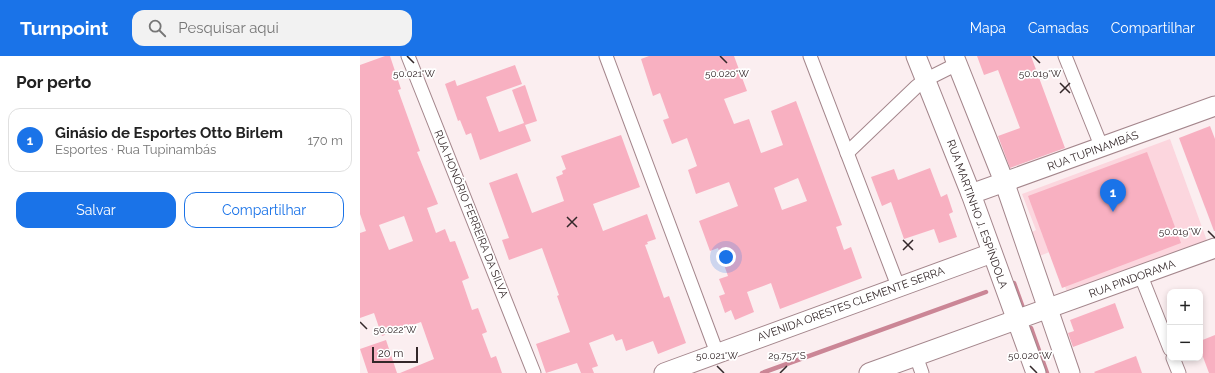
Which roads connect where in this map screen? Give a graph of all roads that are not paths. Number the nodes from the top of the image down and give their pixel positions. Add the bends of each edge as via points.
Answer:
1 (408, 56) edge
2 (606, 56) edge
3 (810, 56) edge
4 (916, 56) edge
5 (1065, 56) edge
6 (955, 60) edge
7 (925, 80) junction
8 (1215, 106) edge
9 (1102, 148) junction
10 (847, 153) junction
11 (1004, 184) junction
12 (971, 194) junction
13 (1215, 248) edge
14 (992, 253) junction
15 (1141, 276) junction
16 (898, 286) junction
17 (1048, 309) junction
18 (1016, 321) junction
19 (1167, 342) edge
20 (717, 353) junction
21 (1174, 361) edge
22 (919, 364) edge
23 (534, 373) edge
24 (664, 373) edge
25 (869, 373) edge
26 (1036, 373) edge
27 (1070, 373) edge
28 (1179, 373) edge

1 - 23 street, RUA HONÓRIO FERREIRA DA SILVA
2 - 20 street
3 - 10 street
4 - 7 main road, RUA MARTINHO J. ESPÍNDOLA
5 - 9 street
6 - 7 street
6 - 11 main road
7 - 10 street
7 - 12 main road, RUA MARTINHO J. ESPÍNDOLA
8 - 9 main road, RUA TUPINAMBÁS
9 - 11 main road, RUA TUPINAMBÁS
10 - 16 street
11 - 12 main road, RUA TUPINAMBÁS
11 - 17 main road
12 - 14 main road, RUA MARTINHO J. ESPÍNDOLA
13 - 15 main road, RUA PINDORAMA
14 - 16 main road, AVENIDA ORESTES CLEMENTE SERRA
14 - 18 main road, RUA MARTINHO J. ESPÍNDOLA
15 - 17 main road, RUA PINDORAMA
15 - 19 street
16 - 20 main road, AVENIDA ORESTES CLEMENTE SERRA
17 - 18 main road
17 - 27 main road
18 - 22 main road
18 - 26 main road, RUA MARTINHO J. ESPÍNDOLA
20 - 24 main road, AVENIDA ORESTES CLEMENTE SERRA
21 - 28 street
22 - 25 main road

